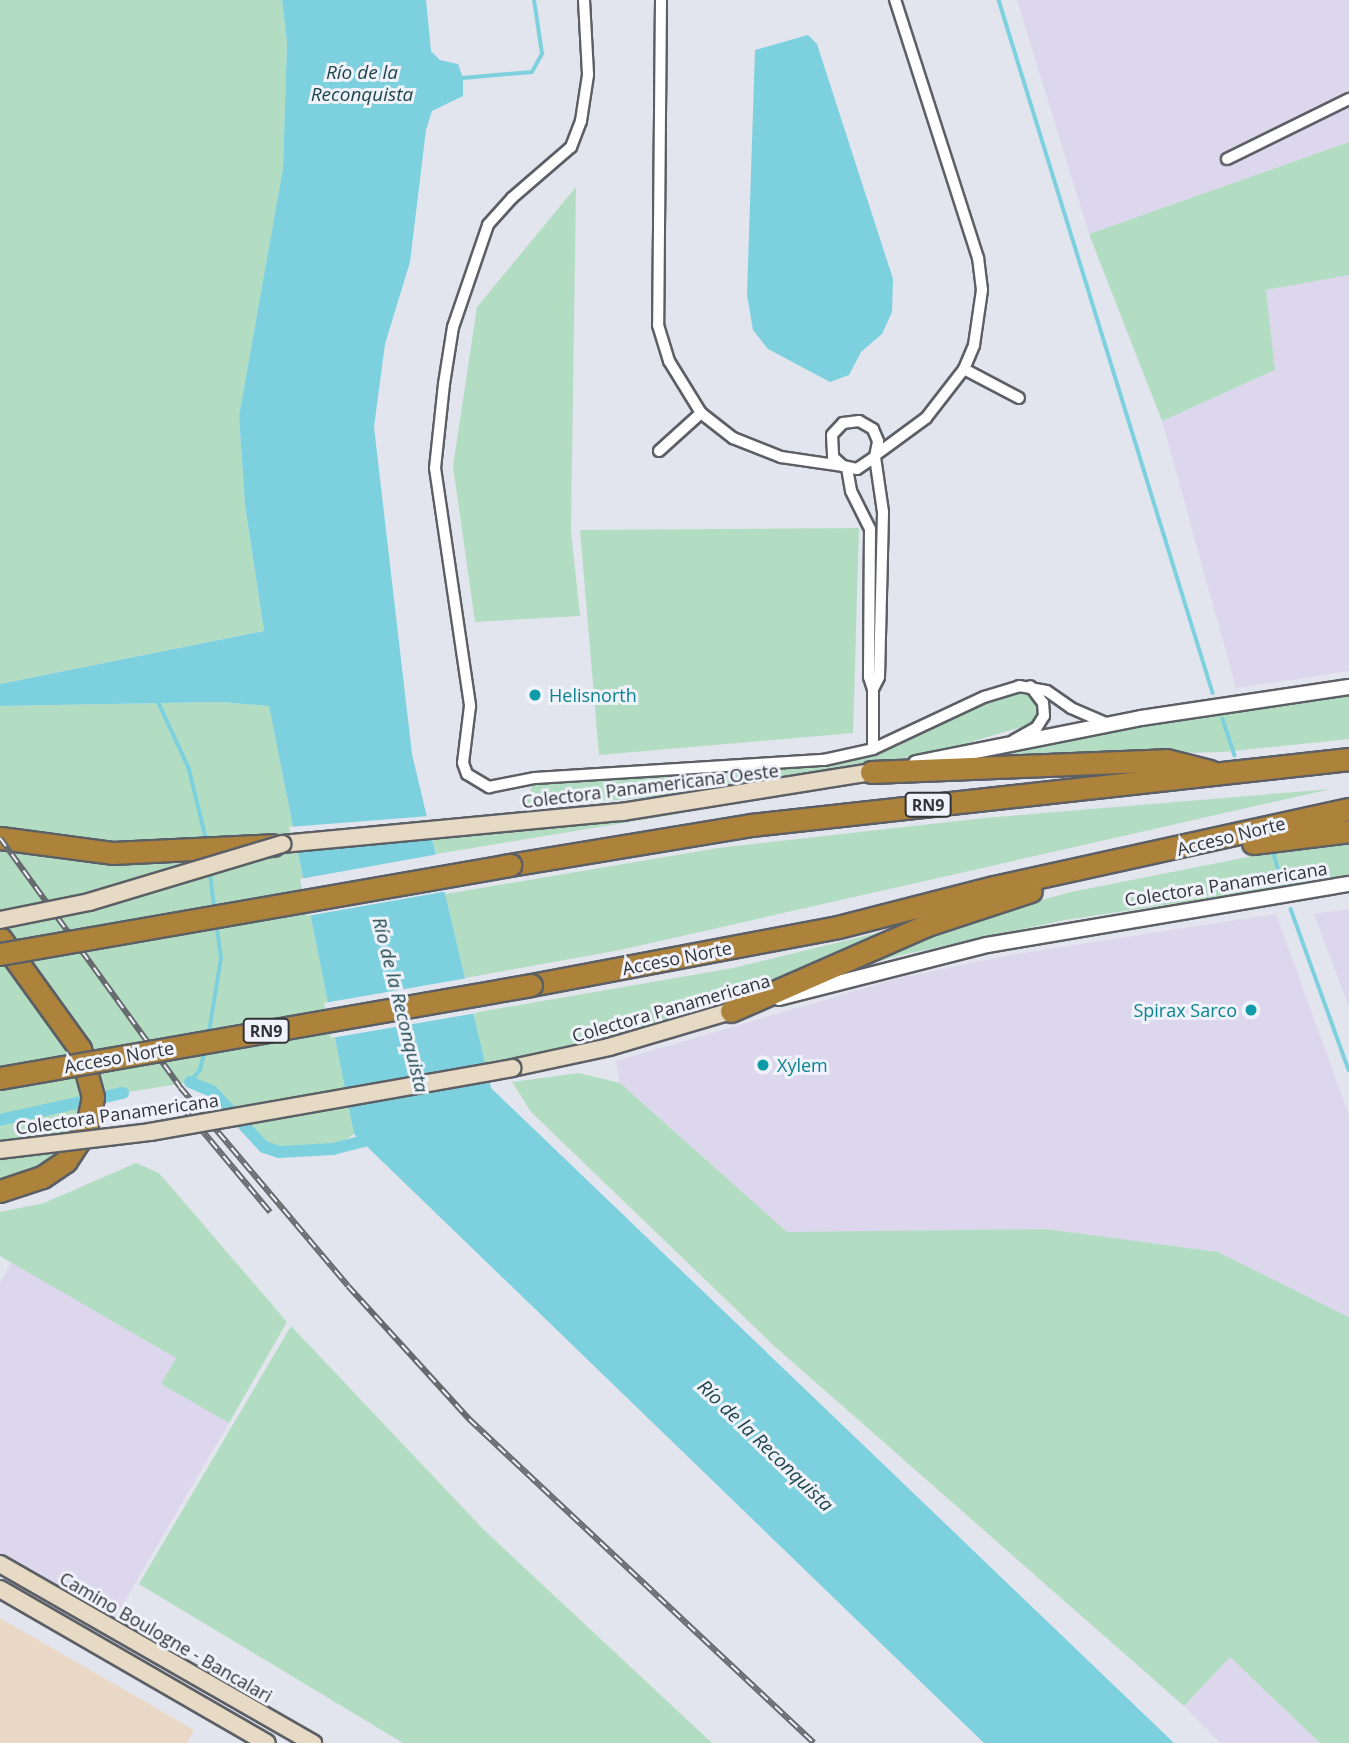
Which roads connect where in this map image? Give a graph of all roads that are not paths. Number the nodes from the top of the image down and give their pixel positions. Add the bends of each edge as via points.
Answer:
1 (584, 0) edge
2 (661, 0) edge
3 (895, 0) edge
4 (1349, 99) edge
5 (1227, 159) dead end
6 (964, 369) junction
7 (1019, 398) dead end
8 (701, 413) junction
9 (873, 429) junction
10 (902, 435) junction
11 (830, 444) junction
12 (659, 452) dead end
13 (876, 455) junction
14 (804, 461) junction
15 (845, 467) junction
16 (883, 512) junction
17 (866, 514) junction
18 (1030, 687) junction
19 (1349, 687) edge
20 (873, 689) junction
21 (1109, 724) junction
22 (1009, 743) junction
23 (873, 749) junction
24 (1349, 759) edge
25 (871, 772) junction
26 (1221, 773) junction
27 (1349, 809) edge
28 (1349, 831) edge
29 (0, 838) edge
30 (282, 844) junction
31 (1161, 854) junction
32 (1349, 884) edge
33 (0, 919) edge
34 (0, 938) edge
35 (0, 954) edge
36 (731, 1011) junction
37 (0, 1078) edge
38 (0, 1150) edge
39 (0, 1191) edge
40 (0, 1564) edge
41 (0, 1589) edge
42 (267, 1743) edge
43 (313, 1743) edge

1 - 23 street via 588,75 576,134 571,147 550,169 512,198 488,225 460,305 446,373 435,468 470,706 464,769 477,783 489,787 535,778 824,761
2 - 8 street via 658,326 676,378
3 - 6 street via 978,258 979,317
4 - 5 street
6 - 7 street
6 - 10 street via 926,418
8 - 12 street
8 - 14 street via 756,450
9 - 10 street via 888,436
9 - 11 street via 859,421 843,423
9 - 13 street via 878,441
10 - 13 street
11 - 14 street
11 - 15 street via 833,457
13 - 15 street via 868,465
13 - 16 street
14 - 15 street
15 - 17 street via 851,491
16 - 17 street
16 - 20 street via 879,677
17 - 20 street via 870,530 869,677
18 - 21 street via 1047,691 1071,708
18 - 22 street via 1043,703 1044,716 1037,727
18 - 23 street via 997,692
19 - 21 street, Colectora Panamericana Oeste
20 - 23 street
21 - 22 street, Colectora Panamericana Oeste
22 - 25 street, Colectora Panamericana Oeste
24 - 26 highway, RN9
25 - 26 highway via 1166,760
25 - 30 main road, Colectora Panamericana Oeste via 699,803
26 - 35 highway, RN9, bridge via 751,825
27 - 31 highway, Acceso Norte / RN9
28 - 31 highway
29 - 30 highway, bridge via 112,853
30 - 33 main road, Colectora Panamericana Oeste, bridge via 89,902
31 - 36 highway via 927,925
31 - 37 highway, Acceso Norte / RN9, bridge via 994,887 838,927
32 - 36 street, Colectora Panamericana via 988,945
34 - 39 highway via 80,1049 92,1087 91,1116 66,1161 42,1177
36 - 38 main road, Colectora Panamericana, bridge via 609,1047 512,1068 150,1132
40 - 43 main road, Camino Boulogne - Bancalari
41 - 42 main road

